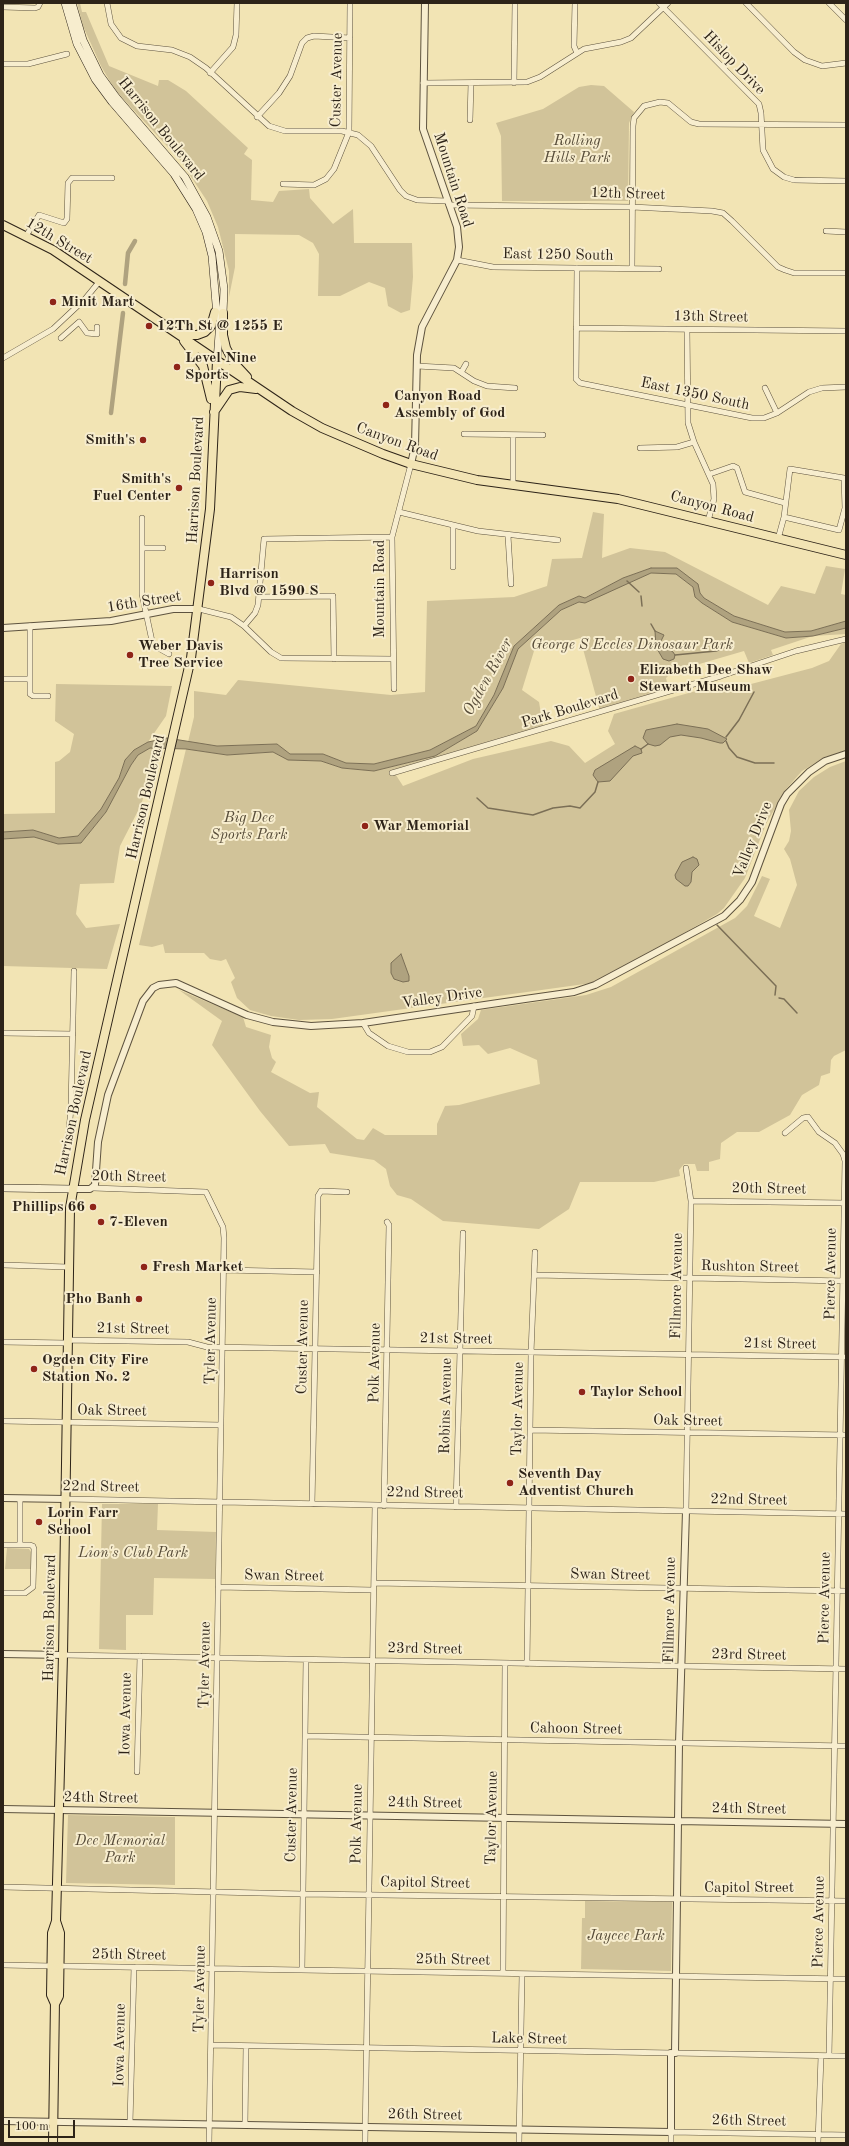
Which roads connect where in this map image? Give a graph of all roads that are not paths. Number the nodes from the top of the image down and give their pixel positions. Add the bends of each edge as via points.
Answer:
1 (65, 3) edge
2 (72, 3) edge
3 (107, 3) edge
4 (238, 3) edge
5 (350, 3) edge
6 (425, 3) edge
7 (515, 3) edge
8 (575, 3) edge
9 (659, 3) edge
10 (668, 3) edge
11 (746, 3) edge
12 (829, 3) edge
13 (39, 5) edge
14 (3, 7) edge
15 (663, 8) junction
16 (846, 20) edge
17 (350, 38) junction
18 (577, 53) junction
19 (67, 54) dead end
20 (846, 63) edge
21 (3, 64) edge
22 (210, 73) junction
23 (423, 83) junction
24 (471, 83) junction
25 (514, 83) junction
26 (257, 117) junction
27 (470, 120) dead end
28 (761, 124) junction
29 (846, 125) edge
30 (349, 132) junction
31 (112, 178) dead end
32 (846, 182) edge
33 (283, 184) dead end
34 (448, 203) junction
35 (632, 207) junction
36 (3, 225) edge
37 (826, 231) dead end
38 (846, 232) edge
39 (26, 236) junction
40 (457, 260) junction
41 (577, 268) junction
42 (632, 268) junction
43 (659, 269) dead end
44 (846, 273) edge
45 (99, 282) junction
46 (219, 312) junction
47 (97, 327) dead end
48 (576, 328) junction
49 (687, 329) junction
50 (846, 331) edge
51 (180, 335) junction
52 (61, 338) dead end
53 (3, 358) edge
54 (217, 361) junction
55 (466, 364) dead end
56 (417, 366) junction
57 (462, 371) junction
58 (846, 387) edge
59 (515, 388) dead end
60 (765, 388) dead end
61 (259, 389) junction
62 (688, 404) junction
63 (213, 413) junction
64 (778, 413) junction
65 (464, 434) dead end
66 (513, 435) junction
67 (543, 435) dead end
68 (694, 442) junction
69 (640, 448) dead end
70 (411, 464) junction
71 (710, 474) junction
72 (513, 486) junction
73 (785, 503) junction
74 (399, 512) junction
75 (784, 517) junction
76 (142, 518) dead end
77 (708, 522) junction
78 (453, 526) junction
79 (508, 536) junction
80 (392, 538) junction
81 (778, 539) junction
82 (558, 540) dead end
83 (142, 548) junction
84 (163, 548) dead end
85 (846, 556) edge
86 (453, 567) dead end
87 (511, 584) dead end
88 (258, 597) junction
89 (199, 609) junction
90 (146, 615) junction
91 (30, 626) junction
92 (244, 626) junction
93 (3, 628) edge
94 (846, 640) edge
95 (170, 654) dead end
96 (334, 659) junction
97 (393, 659) junction
98 (3, 679) edge
99 (29, 679) junction
100 (394, 689) dead end
101 (48, 696) dead end
102 (846, 754) edge
103 (392, 773) dead end
104 (74, 970) dead end
105 (474, 1006) junction
106 (363, 1023) junction
107 (3, 1033) edge
108 (73, 1034) junction
109 (785, 1133) dead end
110 (66, 1162) dead end
111 (686, 1168) dead end
112 (3, 1188) edge
113 (93, 1188) junction
114 (73, 1189) junction
115 (206, 1192) joint
116 (347, 1192) dead end
117 (691, 1201) junction
118 (845, 1203) edge
119 (386, 1222) dead end
120 (463, 1234) dead end
121 (535, 1252) dead end
122 (3, 1265) edge
123 (68, 1267) junction
124 (224, 1270) junction
125 (317, 1272) junction
126 (534, 1275) junction
127 (690, 1278) junction
128 (844, 1281) edge
129 (3, 1342) edge
130 (67, 1342) junction
131 (222, 1347) junction
132 (315, 1349) junction
133 (387, 1350) junction
134 (459, 1351) junction
135 (531, 1353) junction
136 (689, 1355) junction
137 (844, 1357) edge
138 (3, 1421) edge
139 (66, 1422) junction
140 (221, 1425) junction
141 (530, 1430) junction
142 (687, 1433) junction
143 (840, 1435) junction
144 (846, 1435) edge
145 (3, 1498) edge
146 (20, 1498) junction
147 (66, 1500) junction
148 (220, 1502) junction
149 (312, 1504) junction
150 (374, 1505) junction
151 (384, 1506) junction
152 (456, 1507) junction
153 (529, 1508) junction
154 (686, 1511) junction
155 (838, 1514) junction
156 (846, 1514) edge
157 (3, 1545) edge
158 (20, 1545) junction
159 (374, 1583) junction
160 (528, 1586) junction
161 (218, 1587) junction
162 (683, 1588) junction
163 (373, 1590) junction
164 (837, 1591) junction
165 (846, 1591) edge
166 (3, 1592) edge
167 (3, 1654) edge
168 (64, 1655) junction
169 (140, 1656) junction
170 (217, 1658) junction
171 (306, 1660) junction
172 (372, 1661) junction
173 (505, 1663) junction
174 (527, 1664) junction
175 (682, 1666) junction
176 (836, 1669) junction
177 (846, 1669) edge
178 (305, 1736) junction
179 (370, 1737) junction
180 (505, 1740) junction
181 (679, 1743) junction
182 (834, 1746) junction
183 (846, 1746) edge
184 (137, 1772) dead end
185 (3, 1809) edge
186 (59, 1810) junction
187 (215, 1813) junction
188 (304, 1814) junction
189 (369, 1815) junction
190 (505, 1818) junction
191 (678, 1821) junction
192 (833, 1824) junction
193 (846, 1824) edge
194 (3, 1887) edge
195 (57, 1888) junction
196 (213, 1891) junction
197 (303, 1894) junction
198 (367, 1894) junction
199 (503, 1897) junction
200 (677, 1900) junction
201 (831, 1901) junction
202 (846, 1901) edge
203 (3, 1965) edge
204 (55, 1966) junction
205 (134, 1967) junction
206 (212, 1969) junction
207 (302, 1970) junction
208 (368, 1971) junction
209 (503, 1973) junction
210 (522, 1974) junction
211 (676, 1976) junction
212 (830, 1978) junction
213 (846, 1979) edge
214 (211, 2045) junction
215 (246, 2046) junction
216 (366, 2048) junction
217 (520, 2050) junction
218 (673, 2053) junction
219 (821, 2056) junction
220 (829, 2056) junction
221 (846, 2056) edge
222 (3, 2121) edge
223 (54, 2121) junction
224 (130, 2123) junction
225 (209, 2124) junction
226 (245, 2125) junction
227 (365, 2127) junction
228 (519, 2130) junction
229 (671, 2132) junction
230 (819, 2135) junction
231 (846, 2135) edge
232 (53, 2143) edge
233 (209, 2143) edge
234 (365, 2143) edge
235 (519, 2143) edge
236 (671, 2143) edge
237 (818, 2143) edge

1 - 46 main road, Harrison Boulevard via 77,44 95,79 174,174 196,209 206,232 213,260
2 - 46 main road, Harrison Boulevard via 83,40 107,85 180,170 201,202 220,256 224,289
3 - 22 street via 116,34 126,42 184,54
4 - 22 street via 233,47
5 - 17 street, Custer Avenue
6 - 23 street, Mountain Road
7 - 25 street
8 - 18 street via 574,46
9 - 15 street, Hislop Drive
10 - 15 street
11 - 20 street via 805,60 816,65 829,66
12 - 16 street
13 - 14 street
15 - 18 street via 631,38 594,46
15 - 28 street, Hislop Drive via 759,104
17 - 26 street via 307,38 302,43 290,76 279,93
17 - 30 street, Custer Avenue
18 - 25 street via 535,80
19 - 21 street via 28,64
22 - 26 street
23 - 24 street
23 - 34 street, Mountain Road via 424,135
24 - 25 street
24 - 27 street
26 - 30 street via 279,131
28 - 29 street
28 - 32 street, Hislop Drive via 764,155 779,174 801,181
28 - 35 street via 699,124 691,122 668,103 644,106 634,118 633,126
30 - 33 street, Custer Avenue via 334,169 326,179 314,184
30 - 34 street, 12th Street via 369,143 406,196 417,200
31 - 39 street via 72,178 68,183 67,219 64,224 39,215
34 - 35 street, 12th Street
34 - 40 street, Mountain Road via 459,237
35 - 42 street
35 - 44 street, 12th Street via 723,213 778,267 794,273
36 - 39 main road, 12th Street
37 - 38 street
39 - 45 main road, 12th Street via 53,250
40 - 41 street, East 1250 South via 493,267
40 - 56 street, Mountain Road via 422,327
41 - 42 street, East 1250 South
41 - 48 street
42 - 43 street, East 1250 South
45 - 51 main road, Canyon Road
45 - 53 street via 53,329
46 - 51 main road via 205,332 197,335
46 - 54 main road, Harrison Boulevard
46 - 61 main road via 228,353
47 - 52 street via 97,334 87,333 79,322
48 - 49 street, 13th Street
48 - 62 street, East 1350 South via 576,379 580,383
49 - 50 street, 13th Street
49 - 62 street
51 - 54 main road, Canyon Road
51 - 63 main road via 204,369
54 - 61 main road, Canyon Road
54 - 63 main road, Harrison Boulevard
55 - 57 street
56 - 57 street via 454,368
56 - 70 street, Mountain Road via 415,446
57 - 59 street via 474,381 487,386
58 - 64 street, East 1350 South via 822,388 809,392
60 - 64 street
61 - 63 main road via 240,387 230,390
61 - 70 main road, Canyon Road via 292,412 322,428 361,446
62 - 64 street, East 1350 South via 752,418 764,418
62 - 68 street via 688,423
63 - 89 main road, Harrison Boulevard via 210,509
65 - 66 street
66 - 67 street
66 - 72 street
68 - 69 street via 677,447
68 - 71 street
70 - 72 main road, Canyon Road via 464,478
70 - 74 street, Mountain Road
71 - 73 street via 733,466 737,468 745,492
71 - 77 street via 714,494
72 - 77 main road, Canyon Road via 578,492 618,499
73 - 75 street
73 - 75 street via 790,469 844,478 845,508 839,530
74 - 78 street
74 - 80 street, Mountain Road
75 - 81 street
76 - 83 street
77 - 81 main road, Canyon Road
78 - 79 street
78 - 86 street
79 - 82 street
79 - 87 street
80 - 88 street via 264,539
80 - 97 street, Mountain Road
81 - 85 main road, Canyon Road
83 - 84 street
83 - 90 street via 142,594
88 - 92 street via 255,613
88 - 96 street via 333,596
89 - 90 street, 16th Street via 172,609
89 - 92 street, 16th Street via 223,614
89 - 114 main road, Harrison Boulevard via 190,667 87,1113
90 - 91 street, 16th Street via 111,621
90 - 95 street via 152,641
91 - 93 street, 16th Street
91 - 99 street
92 - 96 street, 16th Street via 271,652 281,658
94 - 103 street, Park Boulevard via 796,650 721,676
96 - 97 street, 16th Street
97 - 100 street, Mountain Road
98 - 99 street
99 - 101 street via 29,690 32,695
102 - 105 street, Valley Drive via 825,761 809,772 787,794 752,882 740,900 724,916 595,985 574,992
104 - 108 street
105 - 106 street, Valley Drive
105 - 106 street via 472,1016 442,1047 430,1052 408,1052 388,1046 369,1033
106 - 113 street, Valley Drive via 311,1026 274,1022 247,1015 179,984 168,983 153,988 143,1001 108,1095 98,1142
107 - 108 street
108 - 110 street via 71,1108
109 - 118 street, Pierce Avenue via 803,1118 808,1117 818,1132 836,1143 844,1161
111 - 117 street, Fillmore Avenue
112 - 114 main road, 20th Street
113 - 114 street, 20th Street
113 - 115 street, 20th Street
114 - 123 main road, Harrison Boulevard
115 - 124 street, Tyler Avenue via 223,1227
116 - 125 street, Custer Avenue via 321,1191 318,1196
117 - 118 street, 20th Street
117 - 127 street, Fillmore Avenue
118 - 128 street, Pierce Avenue
119 - 133 street, Polk Avenue via 389,1225
120 - 134 street, Robins Avenue
121 - 126 street, Taylor Avenue
122 - 123 street
123 - 130 main road, Harrison Boulevard
124 - 125 street
124 - 131 street, Tyler Avenue
125 - 132 street, Custer Avenue
126 - 127 street, Rushton Street
126 - 135 street, Taylor Avenue
127 - 128 street, Rushton Street
127 - 136 street, Fillmore Avenue
128 - 137 street, Pierce Avenue
129 - 130 street, 21st Street
130 - 131 street, 21st Street via 188,1342 206,1347
130 - 139 main road, Harrison Boulevard
131 - 132 street, 21st Street
131 - 140 street, Tyler Avenue
132 - 133 street, 21st Street
132 - 149 street, Custer Avenue
133 - 134 street, 21st Street
133 - 151 street, Polk Avenue
134 - 135 street, 21st Street
134 - 152 street, Robins Avenue
135 - 136 street, 21st Street
135 - 141 street, Taylor Avenue
136 - 137 street, 21st Street
136 - 142 street, Fillmore Avenue
137 - 143 street, Pierce Avenue
138 - 139 street, Oak Street
139 - 140 street, Oak Street
139 - 147 main road, Harrison Boulevard
140 - 148 street, Tyler Avenue
141 - 142 street, Oak Street
141 - 153 street, Taylor Avenue
142 - 143 street, Oak Street
142 - 154 street, Fillmore Avenue
143 - 144 street, Oak Street
143 - 155 street, Pierce Avenue
145 - 146 street, 22nd Street
146 - 147 street, 22nd Street
146 - 158 street
147 - 148 street, 22nd Street
147 - 168 main road, Harrison Boulevard
148 - 149 street, 22nd Street
148 - 161 street, Tyler Avenue
149 - 150 street, 22nd Street
150 - 151 street, 22nd Street
150 - 159 street, Polk Avenue
151 - 152 street, 22nd Street
152 - 153 street, 22nd Street
153 - 154 street, 22nd Street
153 - 160 street, Taylor Avenue
154 - 155 street, 22nd Street
154 - 162 street, Fillmore Avenue
155 - 156 street, 22nd Street
155 - 164 street, Pierce Avenue
157 - 158 street
158 - 166 street via 30,1545 34,1548 34,1584 25,1593
159 - 160 street, Swan Street
159 - 163 street, Polk Avenue
160 - 162 street, Swan Street
160 - 174 street, Taylor Avenue
161 - 163 street, Swan Street
161 - 170 street, Tyler Avenue
162 - 164 street, Swan Street
162 - 175 street, Fillmore Avenue
163 - 172 street, Polk Avenue
164 - 165 street, Swan Street
164 - 176 street, Pierce Avenue
167 - 168 street, 23rd Street
168 - 169 street, 23rd Street
168 - 186 main road, Harrison Boulevard
169 - 170 street, 23rd Street
169 - 184 street, Iowa Avenue
170 - 171 street, 23rd Street
170 - 187 street, Tyler Avenue
171 - 172 street, 23rd Street
171 - 178 street, Custer Avenue
172 - 173 street, 23rd Street
172 - 179 street, Polk Avenue
173 - 174 street, 23rd Street
173 - 180 street, Taylor Avenue
174 - 175 street, 23rd Street
175 - 176 street, 23rd Street
175 - 181 street, Fillmore Avenue
176 - 177 street, 23rd Street
176 - 182 street, Pierce Avenue
178 - 179 street, Cahoon Street
178 - 188 street, Custer Avenue
179 - 180 street, Cahoon Street
179 - 189 street, Polk Avenue
180 - 181 street, Cahoon Street
180 - 190 street, Taylor Avenue
181 - 182 street, Cahoon Street
181 - 191 street, Fillmore Avenue
182 - 183 street, Cahoon Street
182 - 192 street, Pierce Avenue
185 - 186 street, 24th Street
186 - 187 street, 24th Street
186 - 195 main road, Harrison Boulevard
187 - 188 street, 24th Street
187 - 196 street, Tyler Avenue
188 - 189 street, 24th Street
188 - 197 street, Custer Avenue
189 - 190 street, 24th Street
189 - 198 street, Polk Avenue
190 - 191 street, 24th Street
190 - 199 street, Taylor Avenue
191 - 192 street, 24th Street
191 - 200 street, Fillmore Avenue
192 - 193 street, 24th Street
192 - 201 street, Pierce Avenue
194 - 195 street, Capitol Street
195 - 196 street, Capitol Street
195 - 204 main road, Harrison Boulevard via 56,1921 52,1933
196 - 197 street, Capitol Street
196 - 206 street, Tyler Avenue
197 - 198 street, Capitol Street
197 - 207 street, Custer Avenue
198 - 199 street, Capitol Street
198 - 208 street, Polk Avenue
199 - 200 street, Capitol Street
199 - 209 street, Taylor Avenue
200 - 201 street, Capitol Street
200 - 211 street, Fillmore Avenue
201 - 202 street, Capitol Street
201 - 212 street, Pierce Avenue
203 - 204 street, 25th Street
204 - 205 street, 25th Street
204 - 223 main road, Harrison Boulevard via 59,1996 54,2004
205 - 206 street, 25th Street
205 - 224 street, Iowa Avenue
206 - 207 street, 25th Street
206 - 214 street, Tyler Avenue
207 - 208 street, 25th Street
208 - 209 street, 25th Street
208 - 216 street, Polk Avenue
209 - 210 street, 25th Street
210 - 211 street, 25th Street
210 - 217 street
211 - 212 street, 25th Street
211 - 218 street, Fillmore Avenue
212 - 213 street, 25th Street
212 - 220 street, Pierce Avenue
214 - 215 street, Lake Street
214 - 225 street, Tyler Avenue
215 - 216 street, Lake Street
215 - 226 street
216 - 217 street, Lake Street
216 - 227 street, Polk Avenue
217 - 218 street, Lake Street
217 - 228 street
218 - 219 street, Lake Street
218 - 229 street, Fillmore Avenue
219 - 220 street, Lake Street
219 - 230 street
220 - 221 street, Lake Street
222 - 223 street, 26th Street
223 - 224 street, 26th Street
223 - 232 main road, Harrison Boulevard
224 - 225 street, 26th Street
225 - 226 street, 26th Street
225 - 233 street, Tyler Avenue
226 - 227 street, 26th Street
227 - 228 street, 26th Street
227 - 234 street, Polk Avenue
228 - 229 street, 26th Street
228 - 235 street
229 - 230 street, 26th Street
229 - 236 street, Fillmore Avenue
230 - 231 street, 26th Street
230 - 237 street

